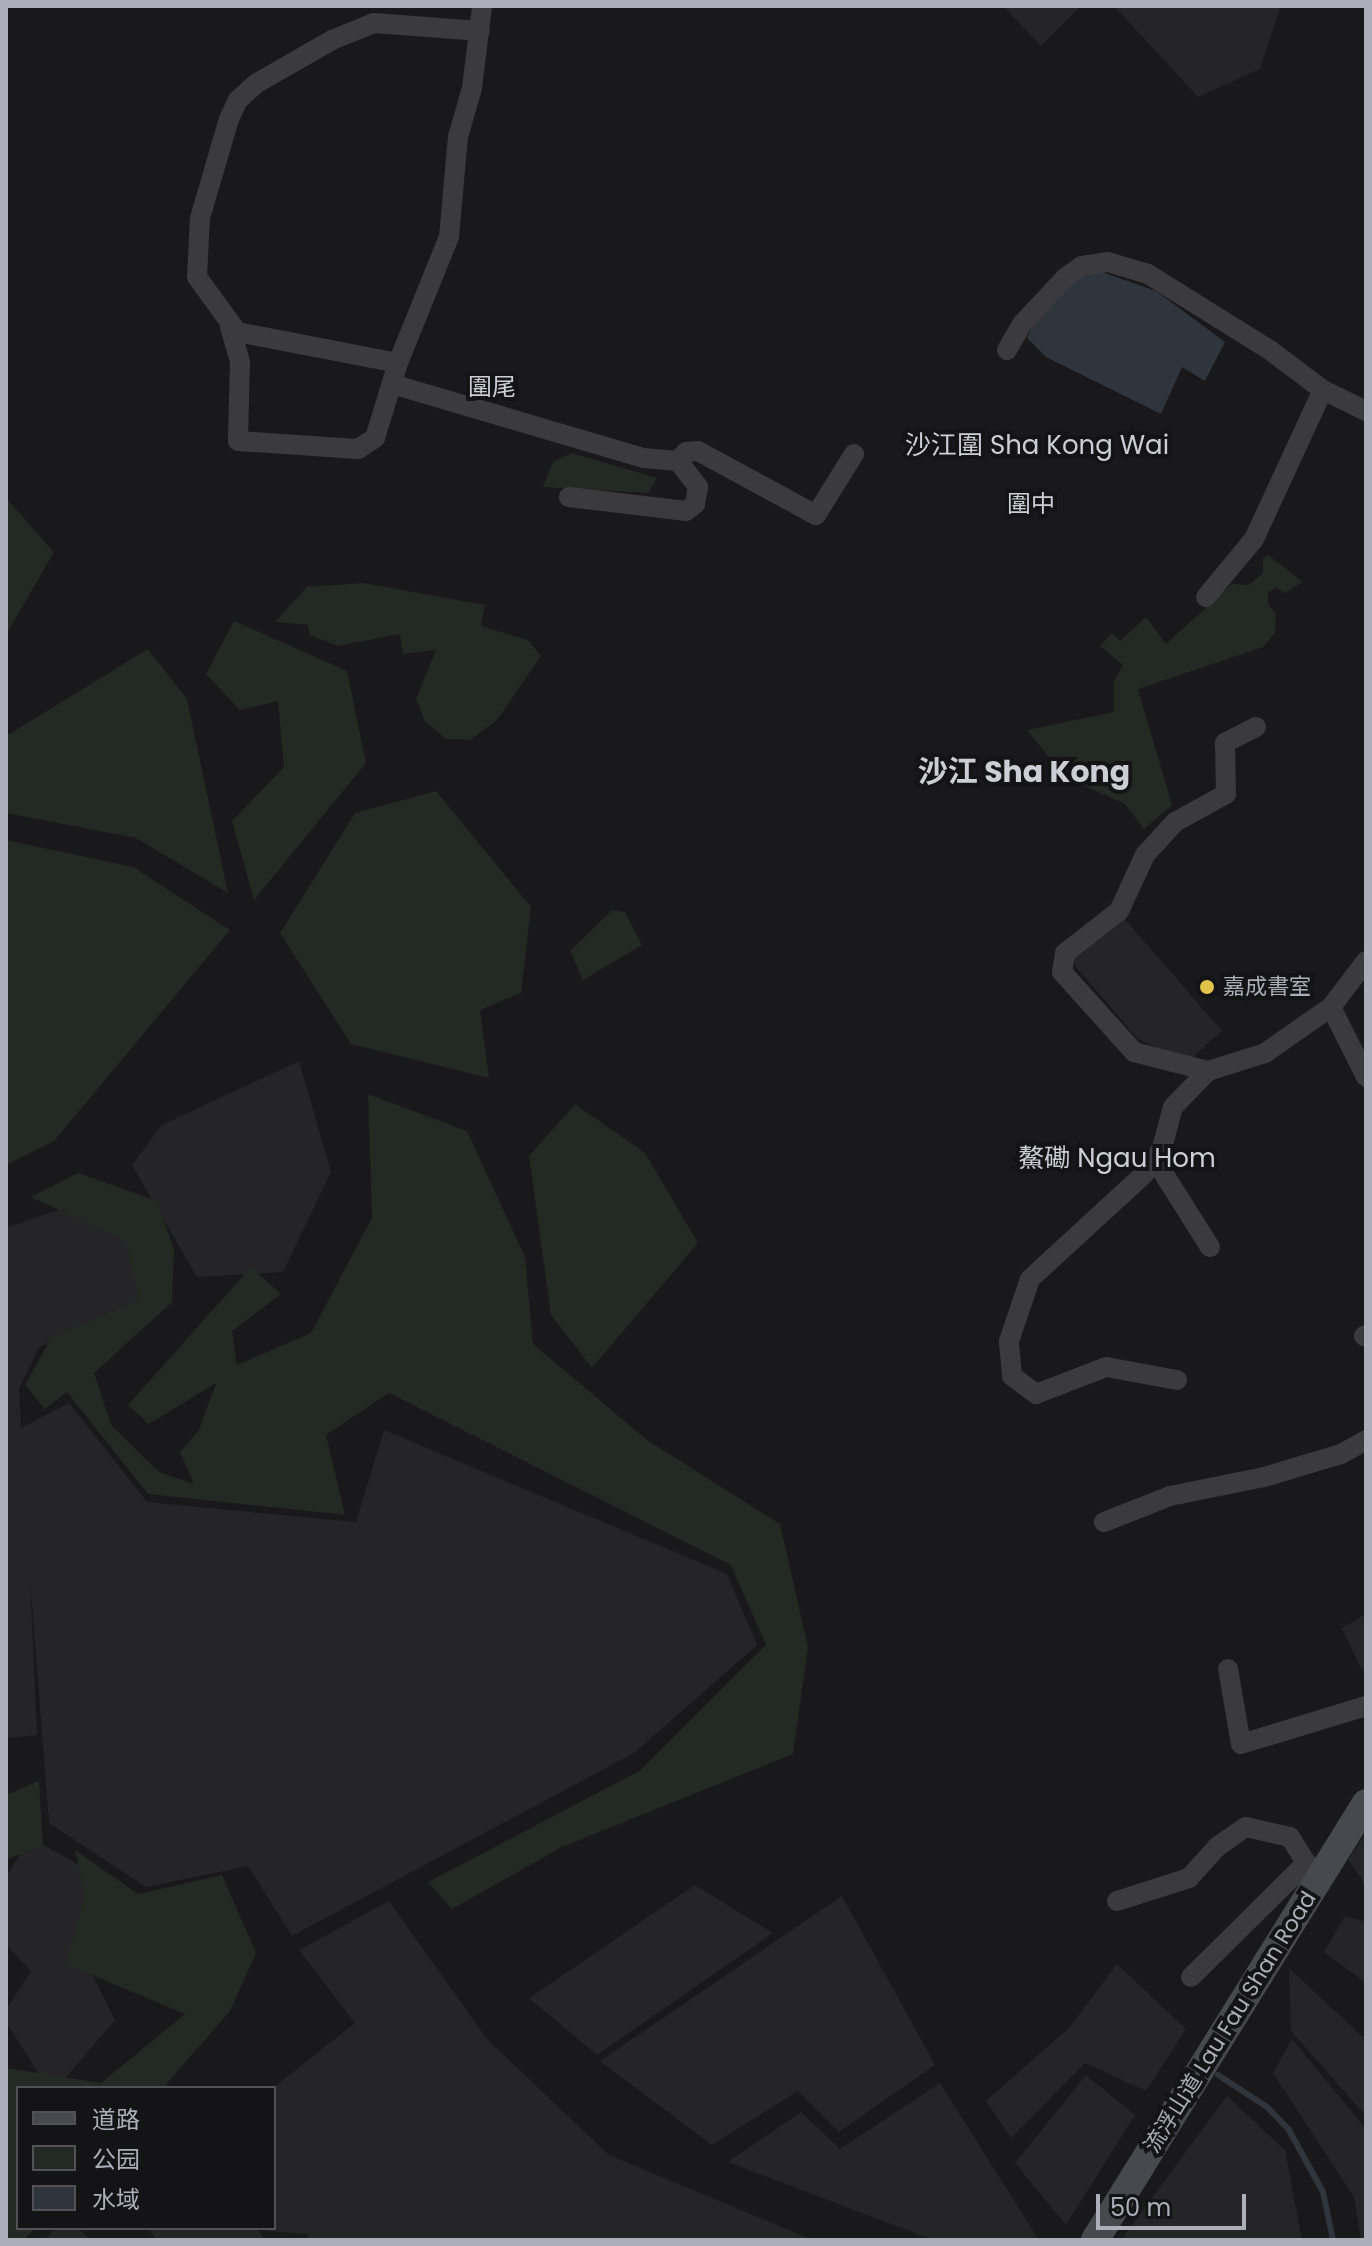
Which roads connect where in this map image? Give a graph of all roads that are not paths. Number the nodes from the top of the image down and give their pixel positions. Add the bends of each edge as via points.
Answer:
1 (482, 6) edge
2 (480, 31) junction
3 (230, 327) junction
4 (1007, 350) dead end
5 (398, 363) junction
6 (392, 384) junction
7 (1323, 390) junction
8 (1366, 411) edge
9 (854, 454) dead end
10 (678, 461) junction
11 (569, 497) dead end
12 (1206, 597) dead end
13 (1256, 727) dead end
14 (1366, 961) edge
15 (1331, 1007) junction
16 (1208, 1071) junction
17 (1366, 1077) edge
18 (1155, 1160) junction
19 (1210, 1247) dead end
20 (1177, 1380) dead end
21 (1366, 1440) edge
22 (1104, 1522) dead end
23 (1228, 1669) dead end
24 (1366, 1706) edge
25 (1366, 1803) edge
26 (1314, 1868) junction
27 (1117, 1901) dead end
28 (1191, 1977) dead end
29 (1095, 2240) edge

1 - 2 street
2 - 3 street via 393,21 364,26 291,61 238,100 200,218 195,261 197,277
2 - 5 street via 458,137 449,237
3 - 5 street via 246,335
3 - 6 street via 240,362 238,441 358,449 380,429
4 - 7 street via 1022,324 1066,277 1082,266 1108,262 1148,274
5 - 6 street
6 - 10 street via 644,458
7 - 8 street
7 - 12 street via 1254,539
9 - 10 street via 820,513 812,515 698,451 686,452
10 - 11 street via 698,487 695,504 686,511
13 - 16 street via 1225,743 1226,794 1175,822 1145,855 1119,911 1061,960 1069,983 1134,1052
14 - 15 street
15 - 16 street via 1256,1058
15 - 17 street
16 - 18 street via 1173,1107
18 - 19 street
18 - 20 street via 1030,1279 1012,1323 1009,1364 1016,1383 1036,1394 1106,1367
21 - 22 street via 1328,1458 1170,1496
23 - 24 street via 1239,1753
25 - 26 street, 流浮山道 Lau Fau Shan Road
26 - 27 street via 1290,1837 1246,1827 1217,1847 1189,1878
26 - 28 street
26 - 29 street, 流浮山道 Lau Fau Shan Road

